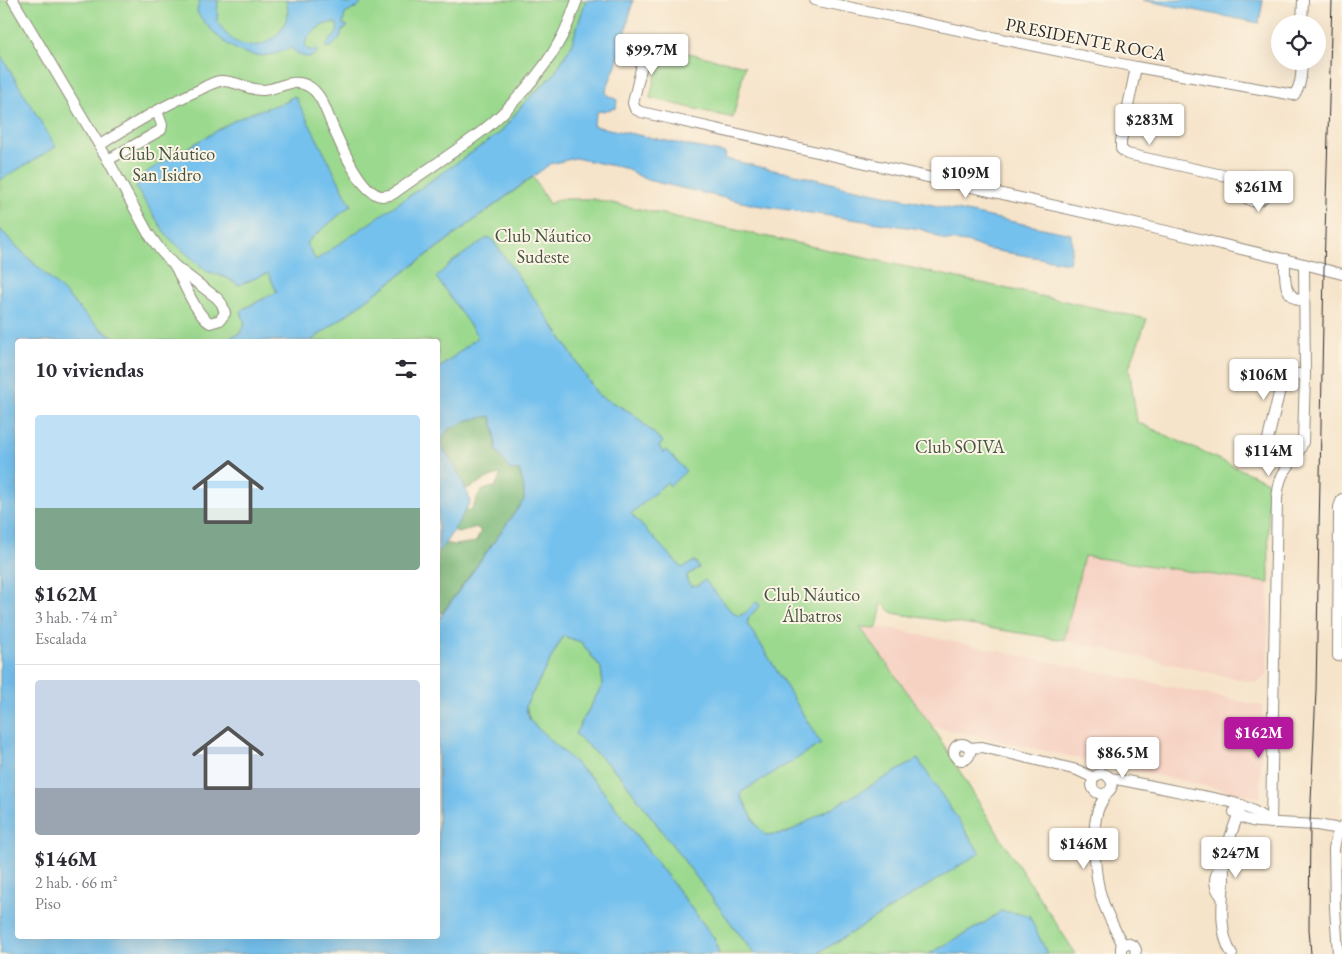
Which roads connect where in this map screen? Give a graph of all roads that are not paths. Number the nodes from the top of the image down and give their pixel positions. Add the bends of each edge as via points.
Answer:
1 (13, 0) edge
2 (577, 0) edge
3 (814, 0) edge
4 (1303, 0) edge
5 (1302, 15) edge
6 (647, 43) dead end
7 (1136, 67) junction
8 (1302, 70) edge
9 (157, 112) junction
10 (100, 145) junction
11 (108, 160) junction
12 (1234, 179) dead end
13 (1285, 259) junction
14 (1304, 264) junction
15 (175, 266) junction
16 (1342, 274) edge
17 (1304, 302) junction
18 (1305, 374) junction
19 (1264, 456) dead end
20 (1342, 499) edge
21 (1338, 656) dead end
22 (969, 748) dead end
23 (1094, 778) junction
24 (1109, 778) junction
25 (1130, 781) junction
26 (1108, 791) junction
27 (1222, 800) junction
28 (1242, 805) junction
29 (1238, 815) junction
30 (1271, 823) junction
31 (1341, 828) edge
32 (1122, 950) edge
33 (1135, 954) edge
34 (1232, 954) edge
35 (1338, 954) edge

1 - 10 street
2 - 9 street via 566,29 550,56 500,115 393,194 376,194 363,182 344,152 320,98 307,85 294,82 260,90 218,81
3 - 7 street, PRESIDENTE ROCA
4 - 5 street
6 - 13 street via 633,103 635,110
7 - 8 street, PRESIDENTE ROCA via 1294,95 1299,89
7 - 12 street via 1121,149 1127,154
9 - 10 street
9 - 11 street via 161,130
10 - 11 street
11 - 15 street via 148,233
13 - 14 street
13 - 17 street via 1289,293
14 - 16 street
14 - 17 street
15 - 15 street via 198,312 210,323 220,320 225,313 222,304
17 - 18 street
18 - 19 street via 1283,378
18 - 30 street via 1303,442 1283,475 1277,498
20 - 21 street via 1339,507
22 - 23 street via 982,747 1016,755 1077,770
23 - 24 street via 1103,775
23 - 26 street via 1092,787 1095,792
24 - 25 street
24 - 26 street via 1112,784
25 - 26 street
25 - 27 street
26 - 32 street via 1098,810 1095,827 1097,877 1101,897
27 - 28 street
27 - 29 street
28 - 29 street
28 - 30 street
29 - 30 street via 1250,821
29 - 34 street via 1224,859 1222,897 1227,946
30 - 31 street
31 - 35 street via 1334,849
32 - 33 street via 1127,943 1132,944

